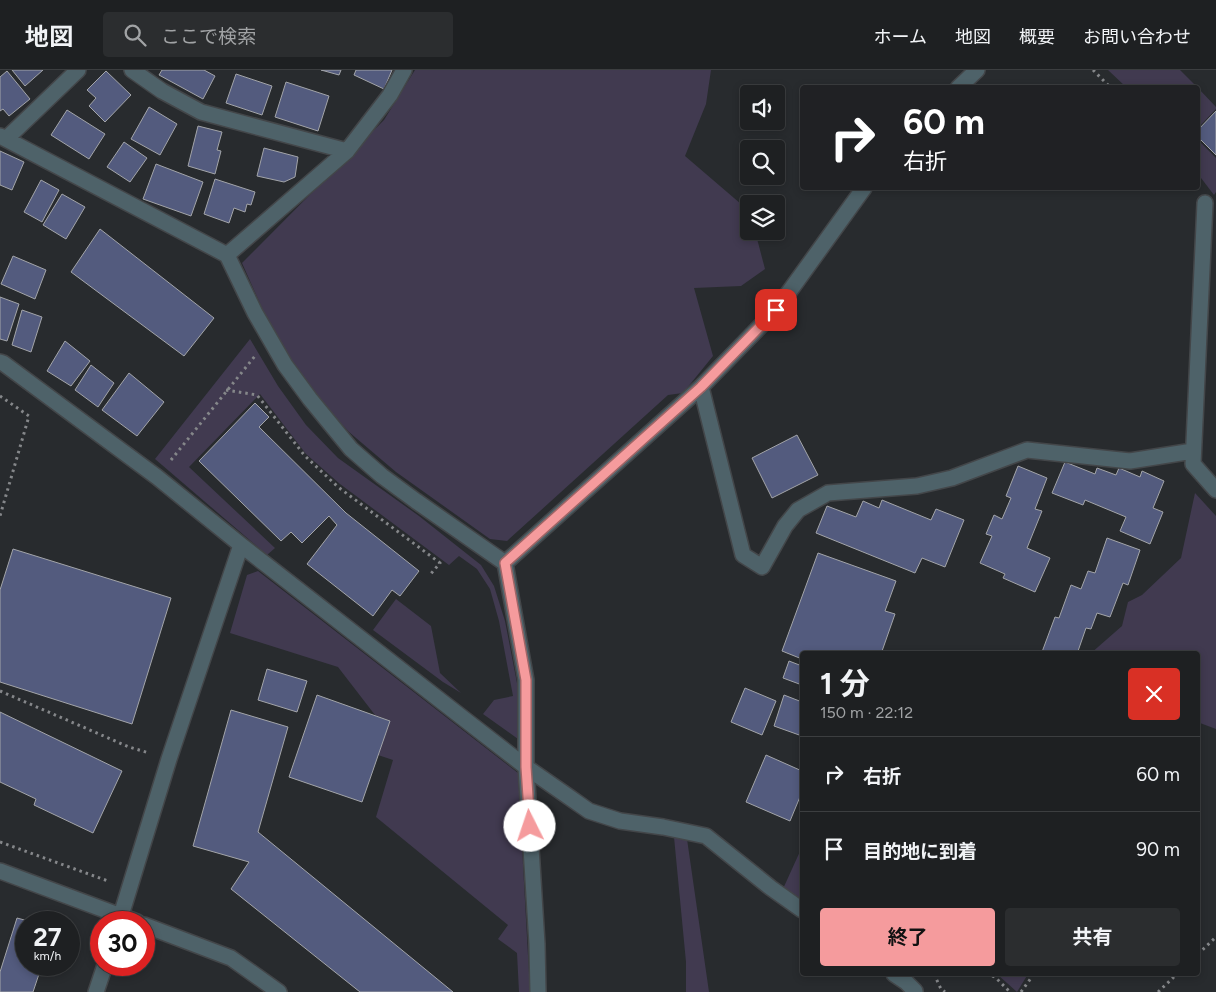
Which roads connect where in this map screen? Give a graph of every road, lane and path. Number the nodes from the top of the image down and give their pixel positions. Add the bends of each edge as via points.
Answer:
1 (78, 70) edge
2 (132, 70) edge
3 (404, 70) edge
4 (977, 70) edge
5 (1093, 70) edge
6 (961, 85) edge
7 (1107, 85) edge
8 (3, 137) edge
9 (346, 150) junction
10 (863, 190) edge
11 (1205, 203) dead end
12 (227, 256) junction
13 (0, 362) edge
14 (244, 367) dead end
15 (701, 387) junction
16 (226, 390) junction
17 (0, 396) edge
18 (1193, 451) junction
19 (157, 478) junction
20 (1216, 490) edge
21 (0, 516) edge
22 (241, 545) junction
23 (505, 563) junction
24 (429, 576) dead end
25 (0, 691) edge
26 (152, 745) dead end
27 (149, 753) junction
28 (169, 760) junction
29 (526, 767) junction
30 (0, 842) edge
31 (0, 871) edge
32 (112, 873) dead end
33 (800, 909) edge
34 (98, 911) edge
35 (123, 911) edge
36 (155, 929) edge
37 (1216, 937) edge
38 (1200, 952) edge
39 (101, 976) edge
40 (897, 976) edge
41 (935, 976) edge
42 (992, 976) edge
43 (1033, 976) edge
44 (1175, 976) edge
45 (96, 992) edge
46 (279, 992) edge
47 (538, 992) edge
48 (915, 992) edge
49 (945, 992) edge
50 (1010, 992) edge
51 (1021, 992) edge
52 (1158, 992) edge

1 - 8 street
2 - 9 street via 201,112
3 - 9 street via 390,95
4 - 6 street
5 - 7 path
8 - 12 street
9 - 12 street
10 - 15 street via 776,310
11 - 18 street
12 - 23 street via 255,314 285,365 351,449 382,476
13 - 19 street
14 - 16 path
15 - 18 street via 743,555 762,567 798,510 828,492 917,486 952,478 1027,450 1130,461
15 - 23 street
16 - 19 path
16 - 24 path via 257,395 305,456 338,487 440,563
17 - 21 path via 29,416
18 - 20 street via 1193,464
19 - 22 street
22 - 28 street
22 - 29 street
23 - 29 street via 526,680
25 - 27 path
26 - 27 path
27 - 28 path
28 - 35 street
29 - 33 street via 589,811 620,821 706,836
29 - 47 street
30 - 32 path via 109,882
31 - 34 street
36 - 46 street via 232,958
37 - 38 path
39 - 45 street
40 - 48 street
41 - 49 path
42 - 50 path
43 - 51 path
44 - 52 path

